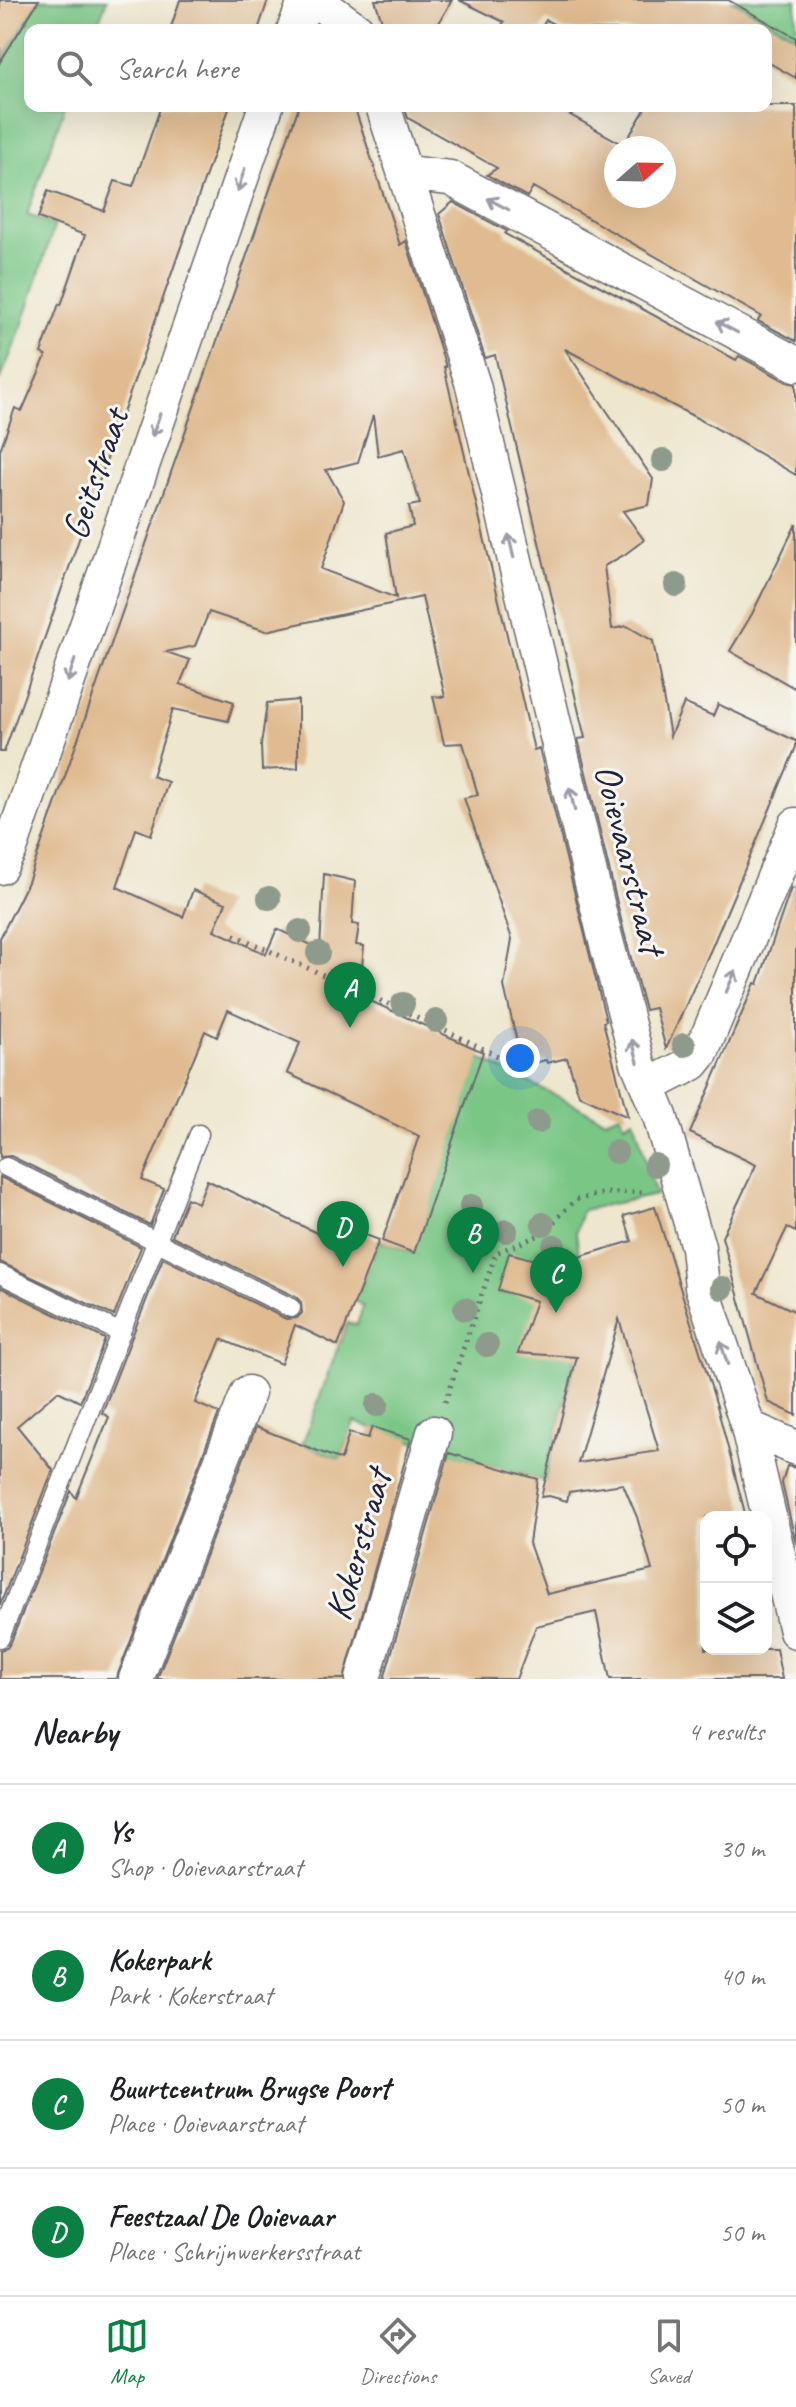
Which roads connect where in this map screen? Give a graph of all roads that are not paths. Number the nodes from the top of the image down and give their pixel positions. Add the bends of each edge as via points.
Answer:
1 (306, 0) edge
2 (315, 0) edge
3 (296, 24) edge
4 (349, 24) edge
5 (264, 112) edge
6 (385, 112) edge
7 (405, 173) junction
8 (796, 364) edge
9 (796, 825) edge
10 (0, 867) edge
11 (648, 1086) junction
12 (199, 1134) dead end
13 (6, 1167) dead end
14 (157, 1240) junction
15 (0, 1274) edge
16 (291, 1308) dead end
17 (121, 1333) junction
18 (248, 1393) dead end
19 (748, 1427) junction
20 (434, 1433) road end
21 (796, 1448) edge
22 (796, 1631) edge
23 (0, 1638) edge
24 (136, 1679) edge
25 (363, 1679) edge

1 - 3 street
2 - 4 street
5 -> 10 street, Geitstraat
6 - 7 street, Ooievaarstraat
8 -> 7 street via 450,178
11 -> 7 street, Ooievaarstraat via 605,937 473,385
11 -> 9 street via 693,1063 701,1053
19 -> 11 street, Ooievaarstraat via 702,1287 698,1247
12 - 14 lane
13 - 14 lane
14 - 16 lane
14 - 17 lane
15 - 17 lane
17 - 23 lane
18 - 24 street
19 - 21 street
19 - 22 street, Ooievaarstraat
20 - 25 street, Kokerstraat

